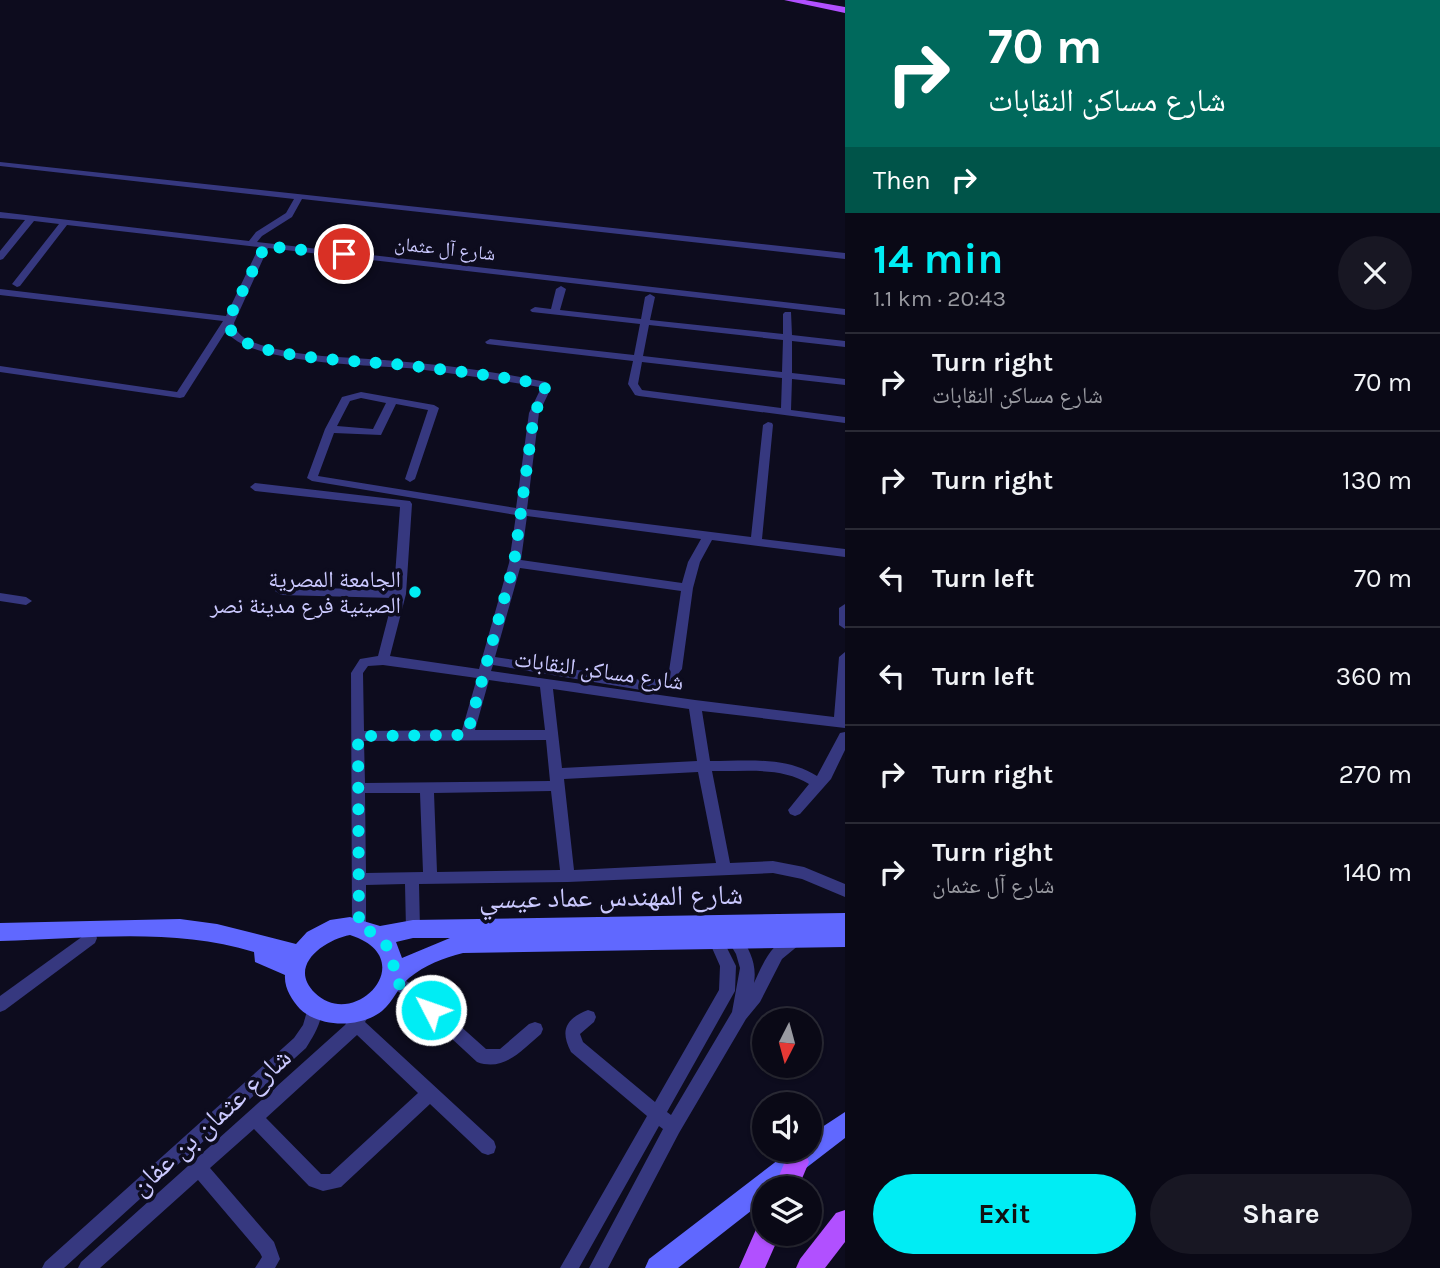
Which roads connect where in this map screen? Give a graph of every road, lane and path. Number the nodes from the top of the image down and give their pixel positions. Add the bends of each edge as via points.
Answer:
1 (789, 0) edge
2 (845, 10) edge
3 (0, 158) edge
4 (0, 164) edge
5 (300, 196) junction
6 (437, 207) junction
7 (0, 208) edge
8 (0, 215) edge
9 (32, 218) junction
10 (65, 222) junction
11 (253, 241) junction
12 (265, 246) junction
13 (845, 248) edge
14 (845, 256) edge
15 (0, 257) edge
16 (17, 284) dead end
17 (561, 289) dead end
18 (0, 292) edge
19 (650, 297) dead end
20 (845, 305) edge
21 (534, 310) dead end
22 (845, 312) edge
23 (555, 313) junction
24 (788, 314) dead end
25 (228, 320) junction
26 (646, 322) junction
27 (788, 338) junction
28 (490, 342) dead end
29 (845, 344) edge
30 (638, 359) junction
31 (0, 369) edge
32 (787, 376) junction
33 (845, 383) edge
34 (392, 401) junction
35 (786, 413) junction
36 (845, 420) edge
37 (768, 425) dead end
38 (330, 429) junction
39 (312, 478) junction
40 (410, 479) dead end
41 (255, 487) dead end
42 (306, 492) junction
43 (521, 512) junction
44 (708, 536) junction
45 (756, 541) junction
46 (845, 553) edge
47 (514, 563) junction
48 (687, 588) junction
49 (281, 591) dead end
50 (400, 594) junction
51 (0, 597) edge
52 (26, 601) dead end
53 (845, 608) edge
54 (845, 625) edge
55 (845, 657) edge
56 (383, 660) junction
57 (486, 667) junction
58 (546, 684) junction
59 (695, 705) junction
60 (843, 723) edge
61 (467, 735) junction
62 (551, 735) junction
63 (358, 736) junction
64 (845, 737) edge
65 (704, 766) junction
66 (556, 780) junction
67 (818, 783) junction
68 (358, 788) junction
69 (427, 788) junction
70 (795, 810) dead end
71 (724, 867) junction
72 (568, 876) junction
73 (360, 879) junction
74 (412, 879) junction
75 (430, 879) junction
76 (845, 891) edge
77 (845, 922) edge
78 (413, 929) junction
79 (0, 932) edge
80 (369, 932) junction
81 (90, 938) junction
82 (845, 938) edge
83 (797, 939) junction
84 (0, 940) edge
85 (725, 940) junction
86 (297, 961) junction
87 (393, 979) junction
88 (0, 1004) edge
89 (315, 1006) junction
90 (740, 1014) junction
91 (360, 1017) junction
92 (588, 1017) dead end
93 (535, 1029) dead end
94 (429, 1094) junction
95 (657, 1114) junction
96 (254, 1117) junction
97 (845, 1123) edge
98 (673, 1127) junction
99 (822, 1142) edge
100 (488, 1147) dead end
101 (797, 1162) joint
102 (198, 1167) junction
103 (791, 1176) edge
104 (845, 1222) edge
105 (761, 1246) edge
106 (51, 1268) edge
107 (87, 1268) edge
108 (264, 1268) edge
109 (569, 1268) edge
110 (598, 1268) edge
111 (658, 1268) edge
112 (752, 1268) edge
113 (809, 1268) edge

1 - 2 main road
3 - 6 street
4 - 5 street
5 - 6 street
5 - 11 street via 289,215
6 - 13 street
6 - 14 street
7 - 11 street, شارع آل عثمان
8 - 9 street, شارع آل عثمان
9 - 10 street, شارع آل عثمان
9 - 15 street
10 - 11 street, شارع آل عثمان
10 - 16 street
11 - 12 street, شارع آل عثمان
11 - 20 street, شارع آل عثمان
12 - 22 street, شارع آل عثمان
12 - 25 street
17 - 23 street
18 - 25 street
19 - 26 street
21 - 23 street
23 - 26 street
24 - 27 street
25 - 31 street via 180,394
25 - 43 street via 240,340 283,352 544,385 546,390 534,414
26 - 27 street
26 - 30 street
27 - 29 street
27 - 32 street
28 - 30 street
30 - 32 street
30 - 35 street via 633,387 644,395
32 - 33 street
32 - 35 street
34 - 38 street via 351,396
34 - 38 street via 377,433
34 - 40 street via 435,411
35 - 36 street
37 - 45 street
38 - 39 street
39 - 42 street
39 - 43 street
41 - 42 street
42 - 50 street via 406,505
43 - 44 street
43 - 47 street
44 - 45 street
44 - 48 street
45 - 46 street
47 - 48 street
47 - 57 street
48 - 57 street via 676,669 660,684
49 - 50 street
50 - 56 street
51 - 52 street
53 - 54 street
55 - 60 street
56 - 57 street, شارع مساكن النقابات
56 - 63 street via 369,660 357,669
57 - 58 street, شارع مساكن النقابات
57 - 61 street
58 - 59 street, شارع مساكن النقابات
58 - 62 street
59 - 60 street, شارع مساكن النقابات
59 - 65 street
61 - 62 street
61 - 63 street
62 - 66 street
63 - 68 street
64 - 67 street
65 - 66 street
65 - 67 street via 791,769
65 - 71 street
66 - 69 street
66 - 72 street
67 - 70 street
68 - 69 street
68 - 73 street
69 - 75 street
71 - 72 street
71 - 76 street via 791,869
72 - 75 street
73 - 74 street
73 - 80 street
74 - 75 street
74 - 78 street
77 - 78 street, شارع المهندس عماد عيسي
78 - 80 street, شارع المهندس عماد عيسي
79 - 86 street via 187,929 230,936
80 - 86 street via 341,926 324,930 314,936
80 - 87 street via 390,951
81 - 84 street
81 - 86 street via 165,935
81 - 88 street
82 - 83 street, شارع المهندس عماد عيسي
83 - 85 street, شارع المهندس عماد عيسي
83 - 90 street via 781,948 752,1002
85 - 87 street, شارع المهندس عماد عيسي via 475,942 433,952
85 - 90 street via 745,956 749,970
85 - 95 street via 727,991
86 - 89 street via 302,993
87 - 91 street
87 - 93 street via 483,1057 503,1056
89 - 91 street
89 - 106 street, شارع عثمان بن عفان via 300,1043
90 - 98 street
91 - 94 street
91 - 96 street, شارع عثمان بن عفان
92 - 95 street via 572,1031 577,1047
94 - 96 street via 335,1181 323,1184
94 - 100 street
95 - 98 street
95 - 109 street
96 - 102 street, شارع عثمان بن عفان
97 - 99 street
98 - 110 street
101 - 103 main road
101 - 111 street
102 - 107 street, شارع عثمان بن عفان
102 - 108 street via 268,1248 271,1259
104 - 113 main road
105 - 112 main road

